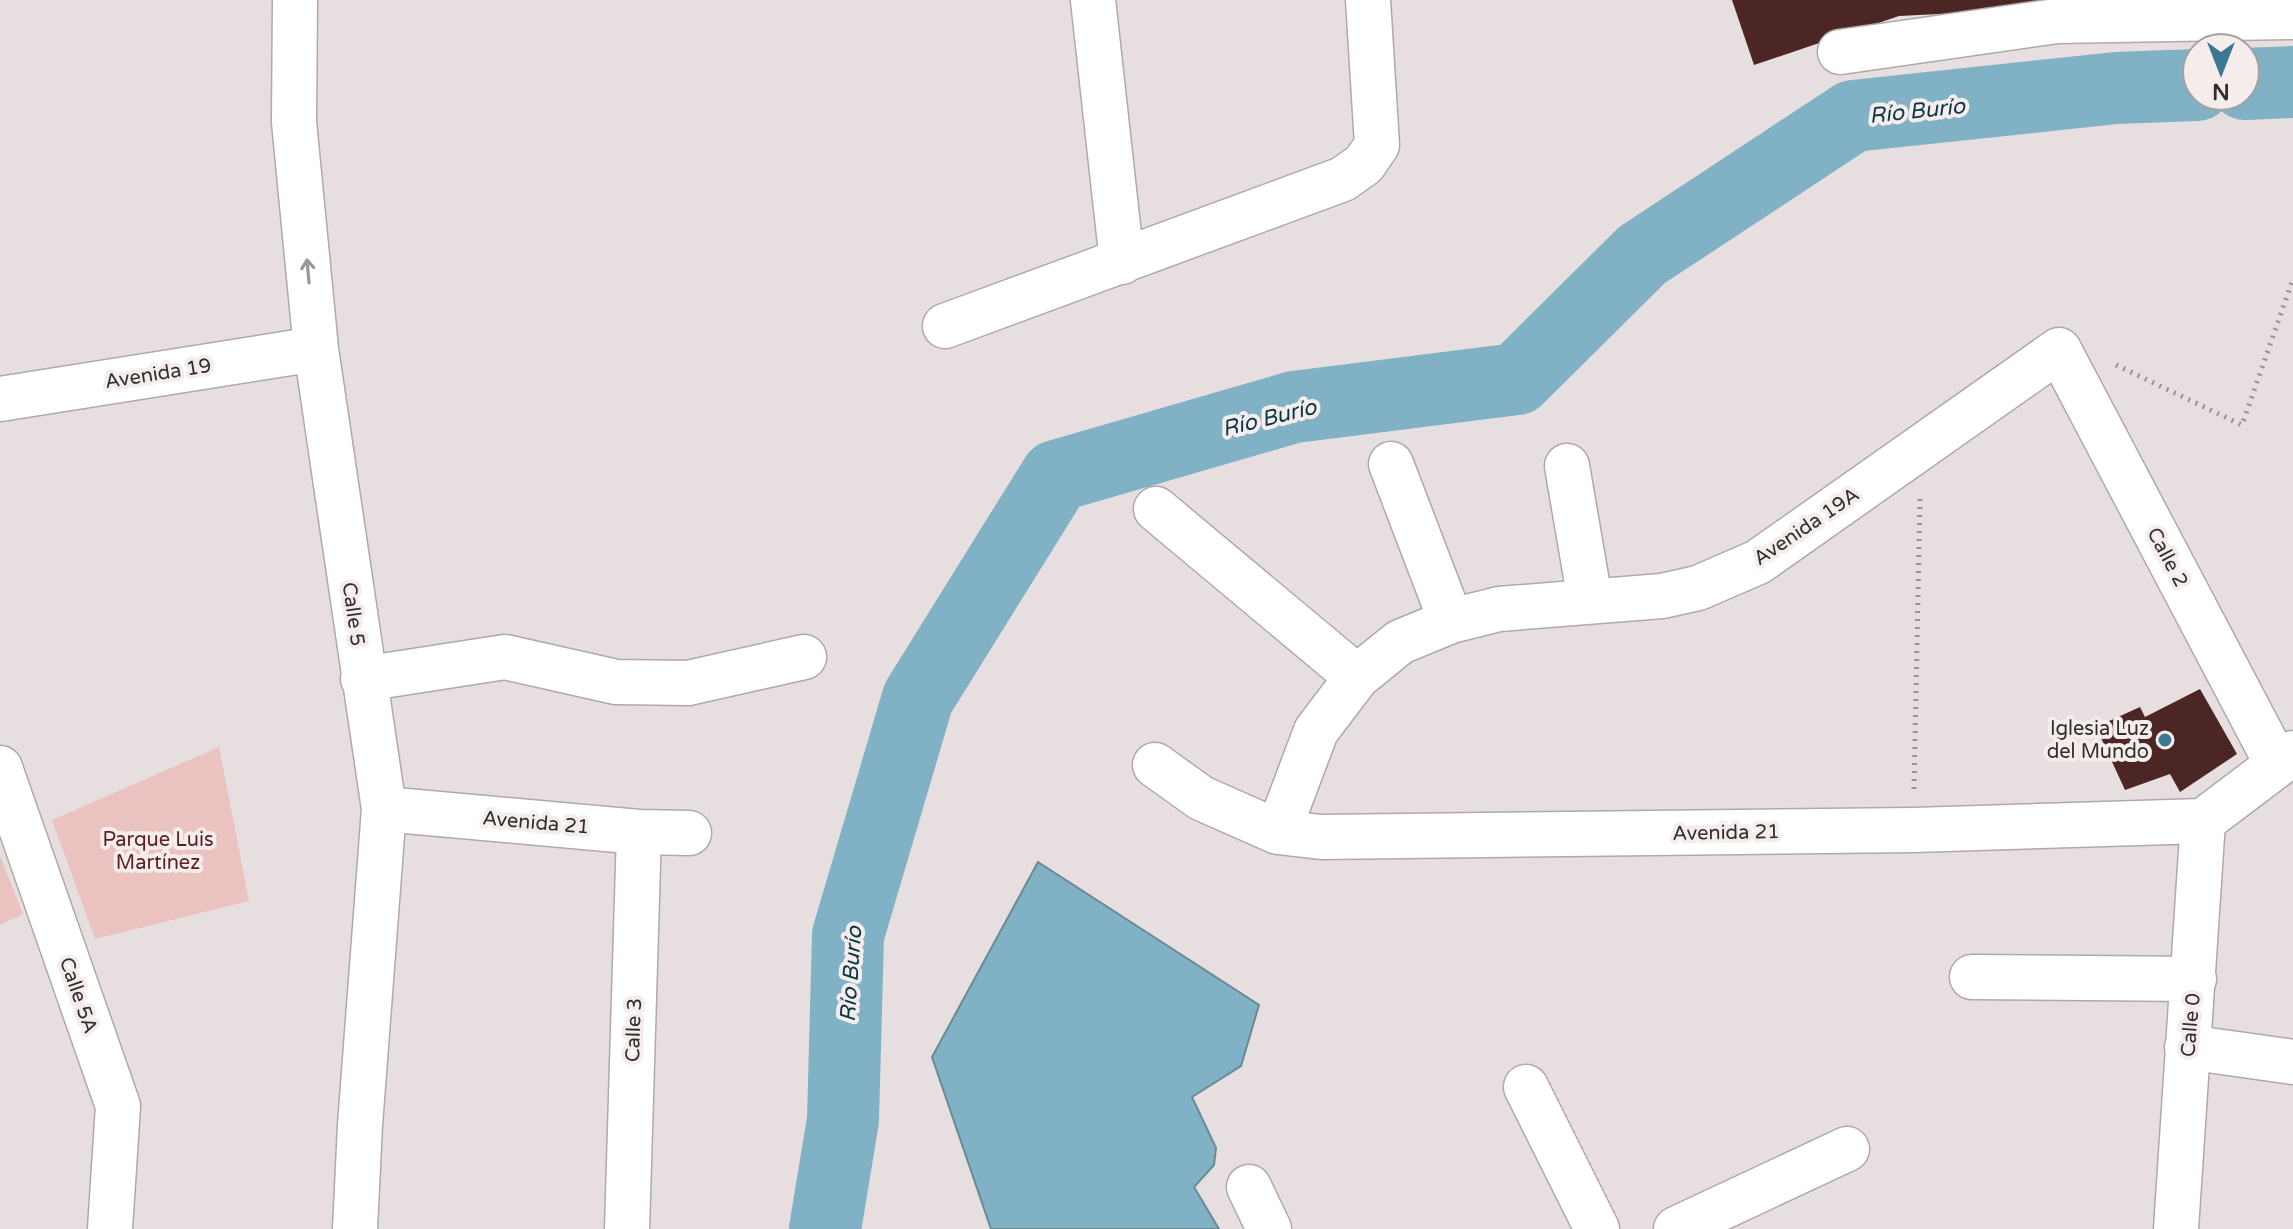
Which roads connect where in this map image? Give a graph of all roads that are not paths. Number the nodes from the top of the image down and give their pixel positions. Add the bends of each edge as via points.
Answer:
1 (295, 0) edge
2 (1093, 0) edge
3 (1368, 0) edge
4 (2293, 17) edge
5 (1840, 52) dead end
6 (1122, 262) junction
7 (945, 326) dead end
8 (316, 349) junction
9 (2059, 350) joint
10 (0, 399) edge
11 (1391, 464) dead end
12 (1567, 466) dead end
13 (1156, 509) dead end
14 (1590, 600) junction
15 (1451, 621) junction
16 (804, 657) dead end
17 (1357, 677) junction
18 (363, 679) junction
19 (2285, 758) edge
20 (1155, 765) dead end
21 (0, 768) edge
22 (384, 809) junction
23 (2203, 821) junction
24 (639, 832) junction
25 (1278, 832) junction
26 (689, 833) dead end
27 (1972, 977) dead end
28 (2194, 979) junction
29 (2187, 1047) junction
30 (2293, 1062) edge
31 (1526, 1087) dead end
32 (1847, 1149) dead end
33 (1249, 1187) dead end
34 (110, 1229) edge
35 (355, 1229) edge
36 (627, 1229) edge
37 (1269, 1229) edge
38 (1597, 1229) edge
39 (1676, 1229) edge
40 (2176, 1229) edge

8 -> 1 street, Calle 5 via 294,122
2 - 6 street
3 - 6 street via 1377,145 1364,164 1343,179
4 - 5 street via 2057,21
6 - 7 street
8 - 10 street, Avenida 19
8 - 18 street, Calle 5
9 - 14 street, Avenida 19A via 1758,562 1698,588
9 - 19 street, Calle 2
11 - 15 street
12 - 14 street
13 - 17 street
14 - 15 street, Avenida 19A via 1499,609
15 - 17 street, Avenida 19A via 1400,642
16 - 18 street via 688,683 616,682 505,657
17 - 25 street, Avenida 19A via 1316,731
18 - 22 street, Calle 5
19 - 23 street
20 - 25 street, Avenida 21 via 1201,798
21 - 34 street, Calle 5A via 118,1106
22 - 24 street, Avenida 21
22 - 35 street, Calle 5
23 - 25 street, Avenida 21 via 1914,830 1321,837
23 - 28 street, Calle 0
24 - 26 street, Avenida 21
24 - 36 street, Calle 3
27 - 28 street
28 - 29 street, Calle 0
29 - 30 street
29 - 40 street, Calle 0
31 - 38 street
32 - 39 street
33 - 37 street

